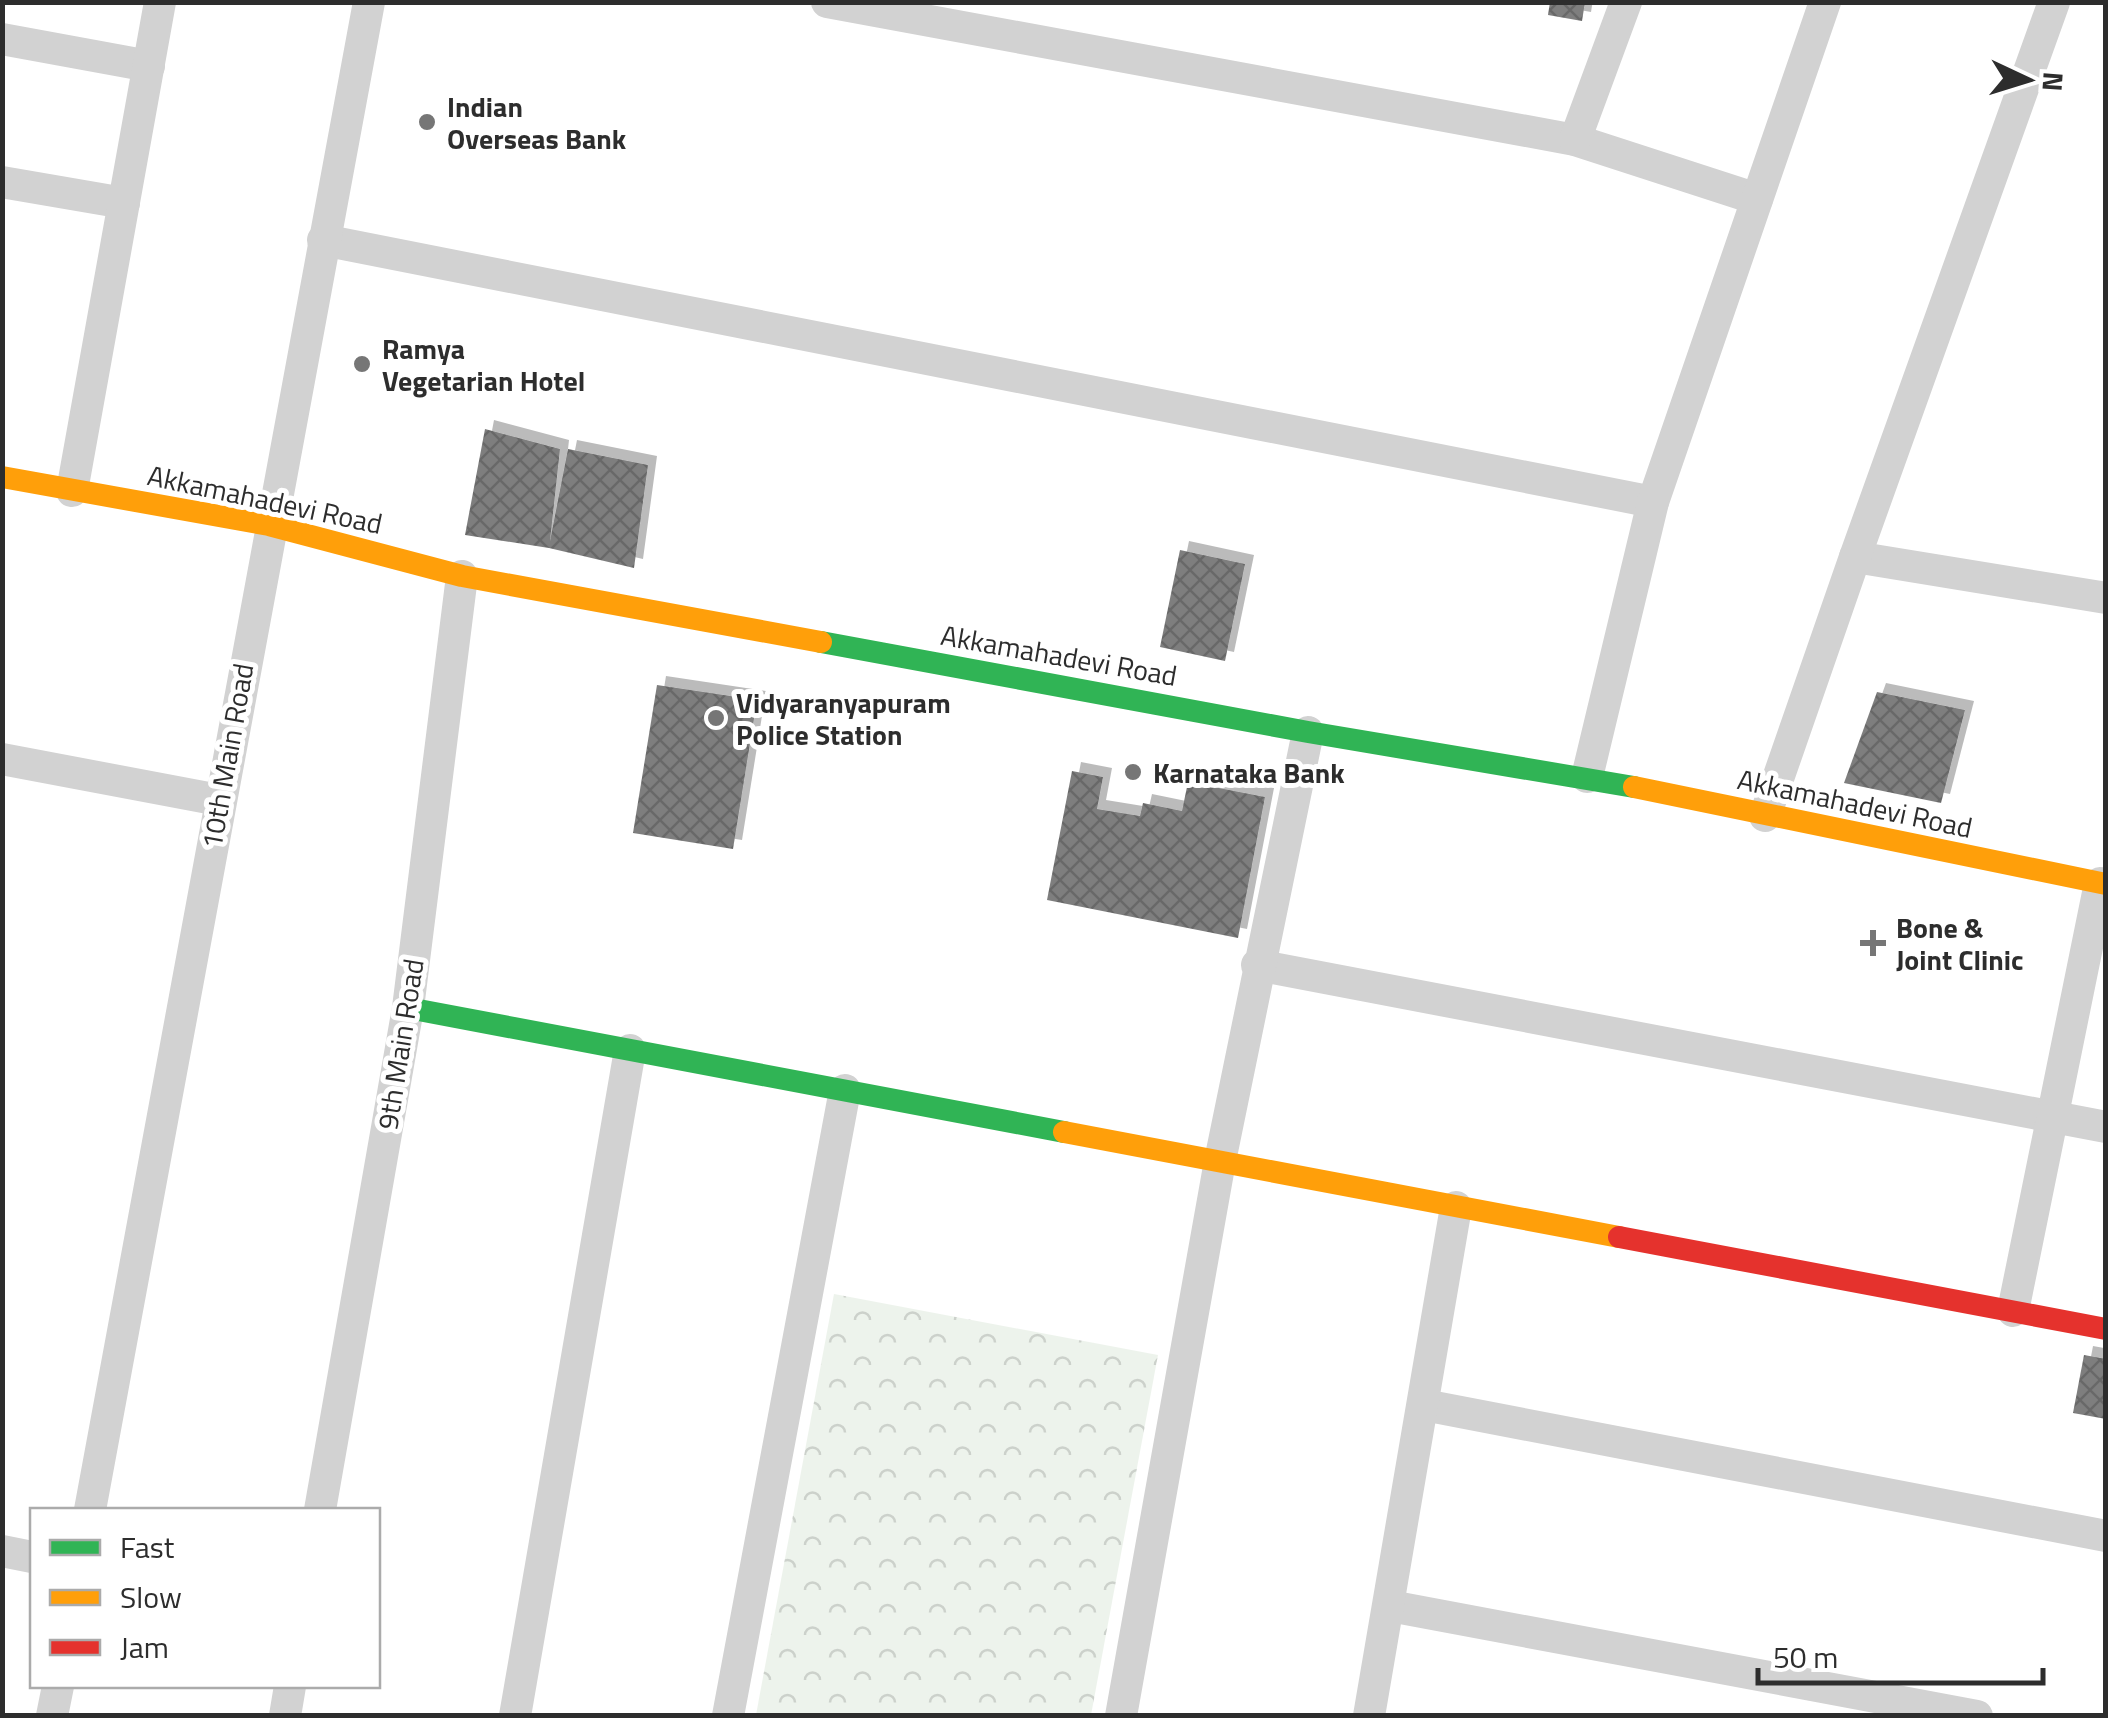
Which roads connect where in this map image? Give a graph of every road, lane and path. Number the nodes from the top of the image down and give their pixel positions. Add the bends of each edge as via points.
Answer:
1 (160, 2) edge
2 (368, 2) edge
3 (827, 2) edge
4 (1626, 2) edge
5 (1826, 2) edge
6 (2054, 2) edge
7 (2, 39) edge
8 (149, 66) junction
9 (1575, 140) junction
10 (2, 182) edge
11 (1758, 199) junction
12 (124, 203) junction
13 (324, 240) junction
14 (2, 478) edge
15 (72, 491) junction
16 (1653, 502) junction
17 (270, 525) junction
18 (1854, 557) junction
19 (462, 576) junction
20 (2106, 598) edge
21 (1308, 732) junction
22 (2, 759) edge
23 (1587, 777) junction
24 (219, 800) junction
25 (1765, 816) junction
26 (2102, 884) edge
27 (1257, 965) junction
28 (408, 1008) junction
29 (630, 1050) junction
30 (845, 1090) junction
31 (2052, 1116) junction
32 (2106, 1126) edge
33 (1220, 1161) junction
34 (1456, 1207) junction
35 (2013, 1311) junction
36 (2106, 1328) edge
37 (1424, 1405) junction
38 (90, 1508) edge
39 (320, 1508) edge
40 (2106, 1536) edge
41 (2, 1551) edge
42 (30, 1556) edge
43 (1390, 1606) junction
44 (58, 1688) edge
45 (290, 1688) edge
46 (52, 1716) edge
47 (285, 1716) edge
48 (515, 1716) edge
49 (728, 1716) edge
50 (1121, 1716) edge
51 (1369, 1716) edge
52 (1976, 1716) edge

1 - 8 street
2 - 13 street, 10th Main Road
3 - 9 street
4 - 9 street
5 - 11 street
6 - 18 street
7 - 8 street
8 - 12 street
9 - 11 street
10 - 12 street
11 - 16 street
12 - 15 street
13 - 16 street
13 - 17 street, 10th Main Road
14 - 15 street, Akkamahadevi Road
15 - 17 street, Akkamahadevi Road
16 - 23 street
17 - 19 street, Akkamahadevi Road
17 - 24 street, 10th Main Road
18 - 20 street
18 - 25 street
19 - 21 street, Akkamahadevi Road
19 - 28 street, 9th Main Road
21 - 23 street, Akkamahadevi Road
21 - 27 street
22 - 24 street
23 - 25 street, Akkamahadevi Road
24 - 38 street, 10th Main Road
25 - 26 street, Akkamahadevi Road
26 - 31 street
27 - 31 street
27 - 33 street
28 - 29 street
28 - 39 street, 9th Main Road
29 - 30 street
29 - 48 street
30 - 33 street
30 - 49 street
31 - 32 street
31 - 35 street
33 - 34 street
33 - 50 street
34 - 35 street
34 - 37 street
35 - 36 street
37 - 40 street
37 - 43 street
41 - 42 street
43 - 51 street
43 - 52 street
44 - 46 street
45 - 47 street

